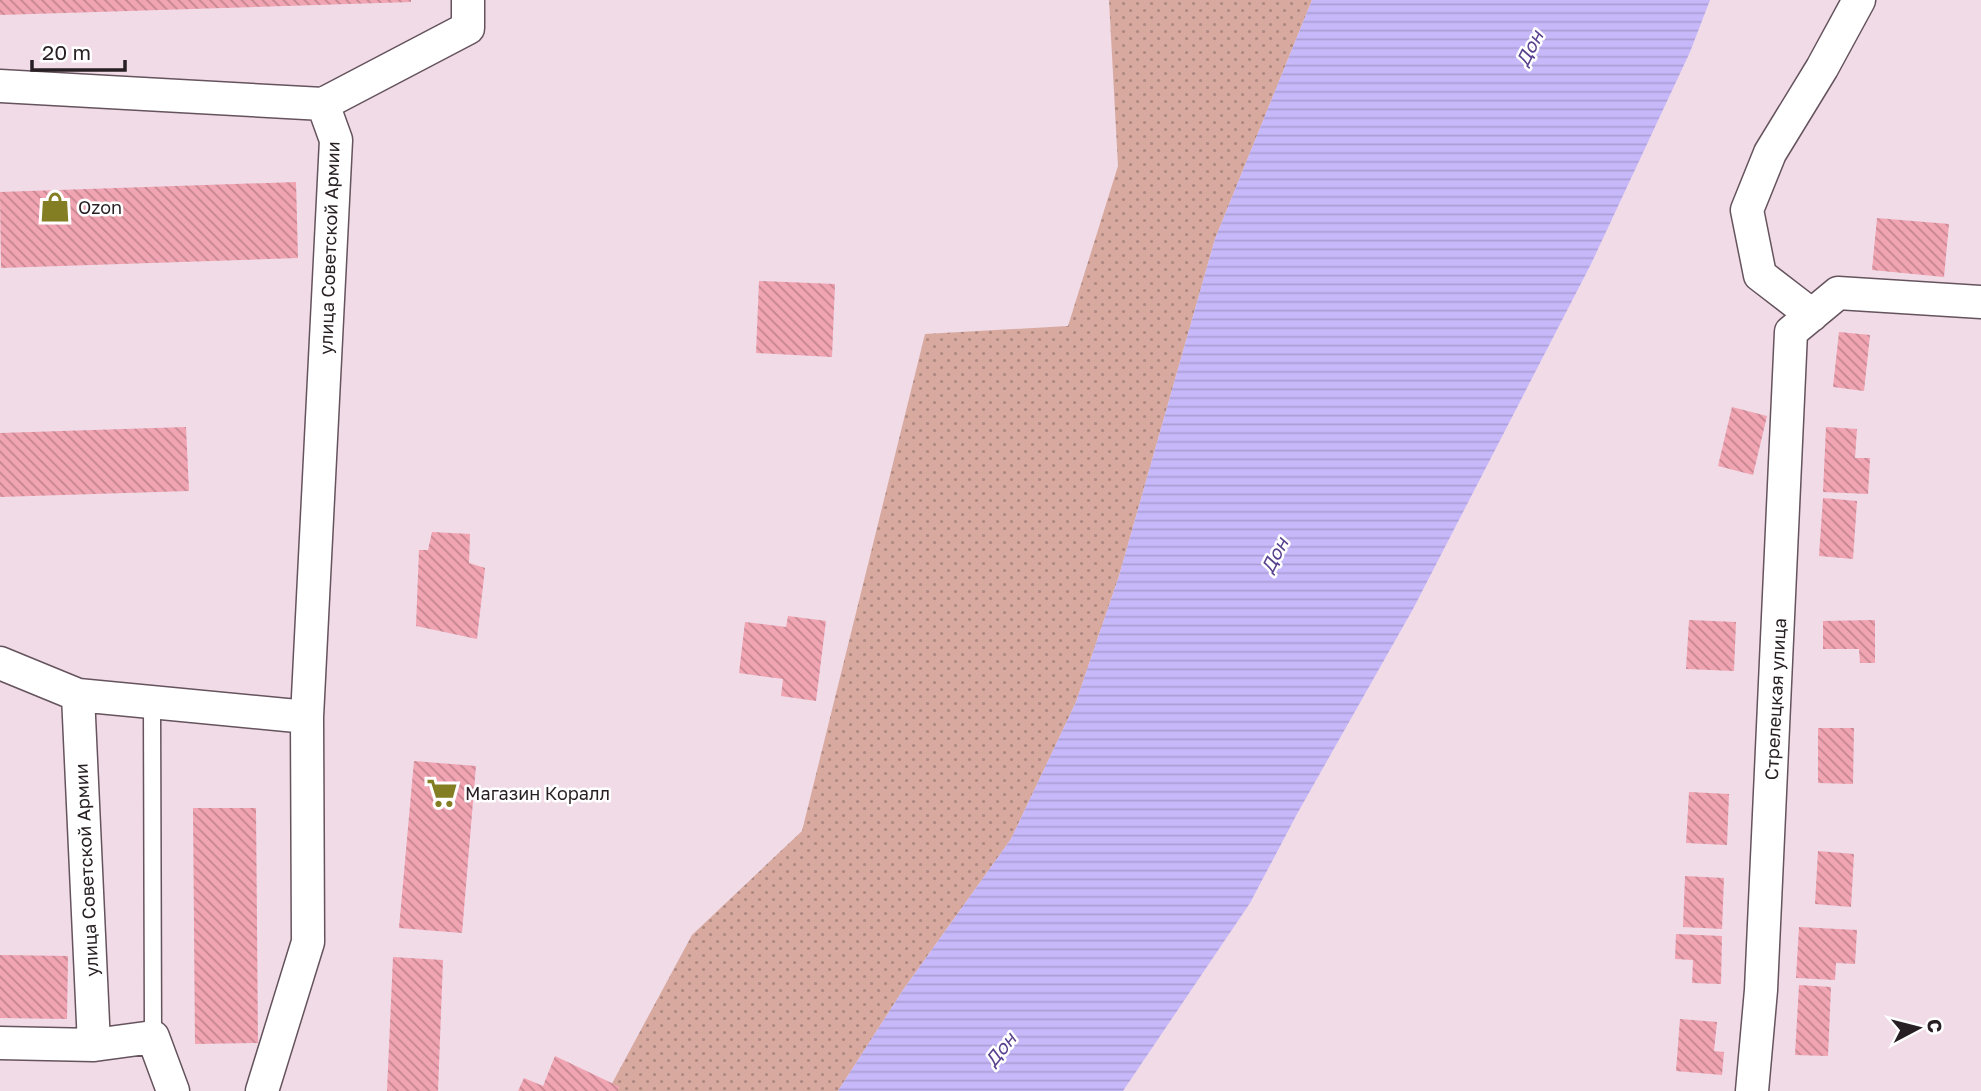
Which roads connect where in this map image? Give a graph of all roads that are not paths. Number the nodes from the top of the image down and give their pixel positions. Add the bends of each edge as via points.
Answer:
1 (468, 0) edge
2 (1859, 0) edge
3 (0, 86) edge
4 (323, 104) junction
5 (1981, 302) edge
6 (1812, 315) junction
7 (0, 663) edge
8 (78, 695) junction
9 (152, 703) junction
10 (307, 718) junction
11 (153, 1037) junction
12 (0, 1043) edge
13 (94, 1045) junction
14 (173, 1091) edge
15 (262, 1091) edge
16 (1752, 1091) edge

1 - 4 street via 468,28
2 - 6 street via 1770,153 1747,210 1760,275
3 - 4 street
4 - 10 street, улица Советской Армии via 336,140
5 - 6 street, Стрелецкая улица via 1838,293
6 - 16 street, Стрелецкая улица via 1791,332 1761,990
7 - 8 street
8 - 9 street
8 - 13 street, улица Советской Армии
9 - 10 street
9 - 11 lane
10 - 15 street, улица Советской Армии via 308,942
11 - 13 street
11 - 14 street
12 - 13 street

